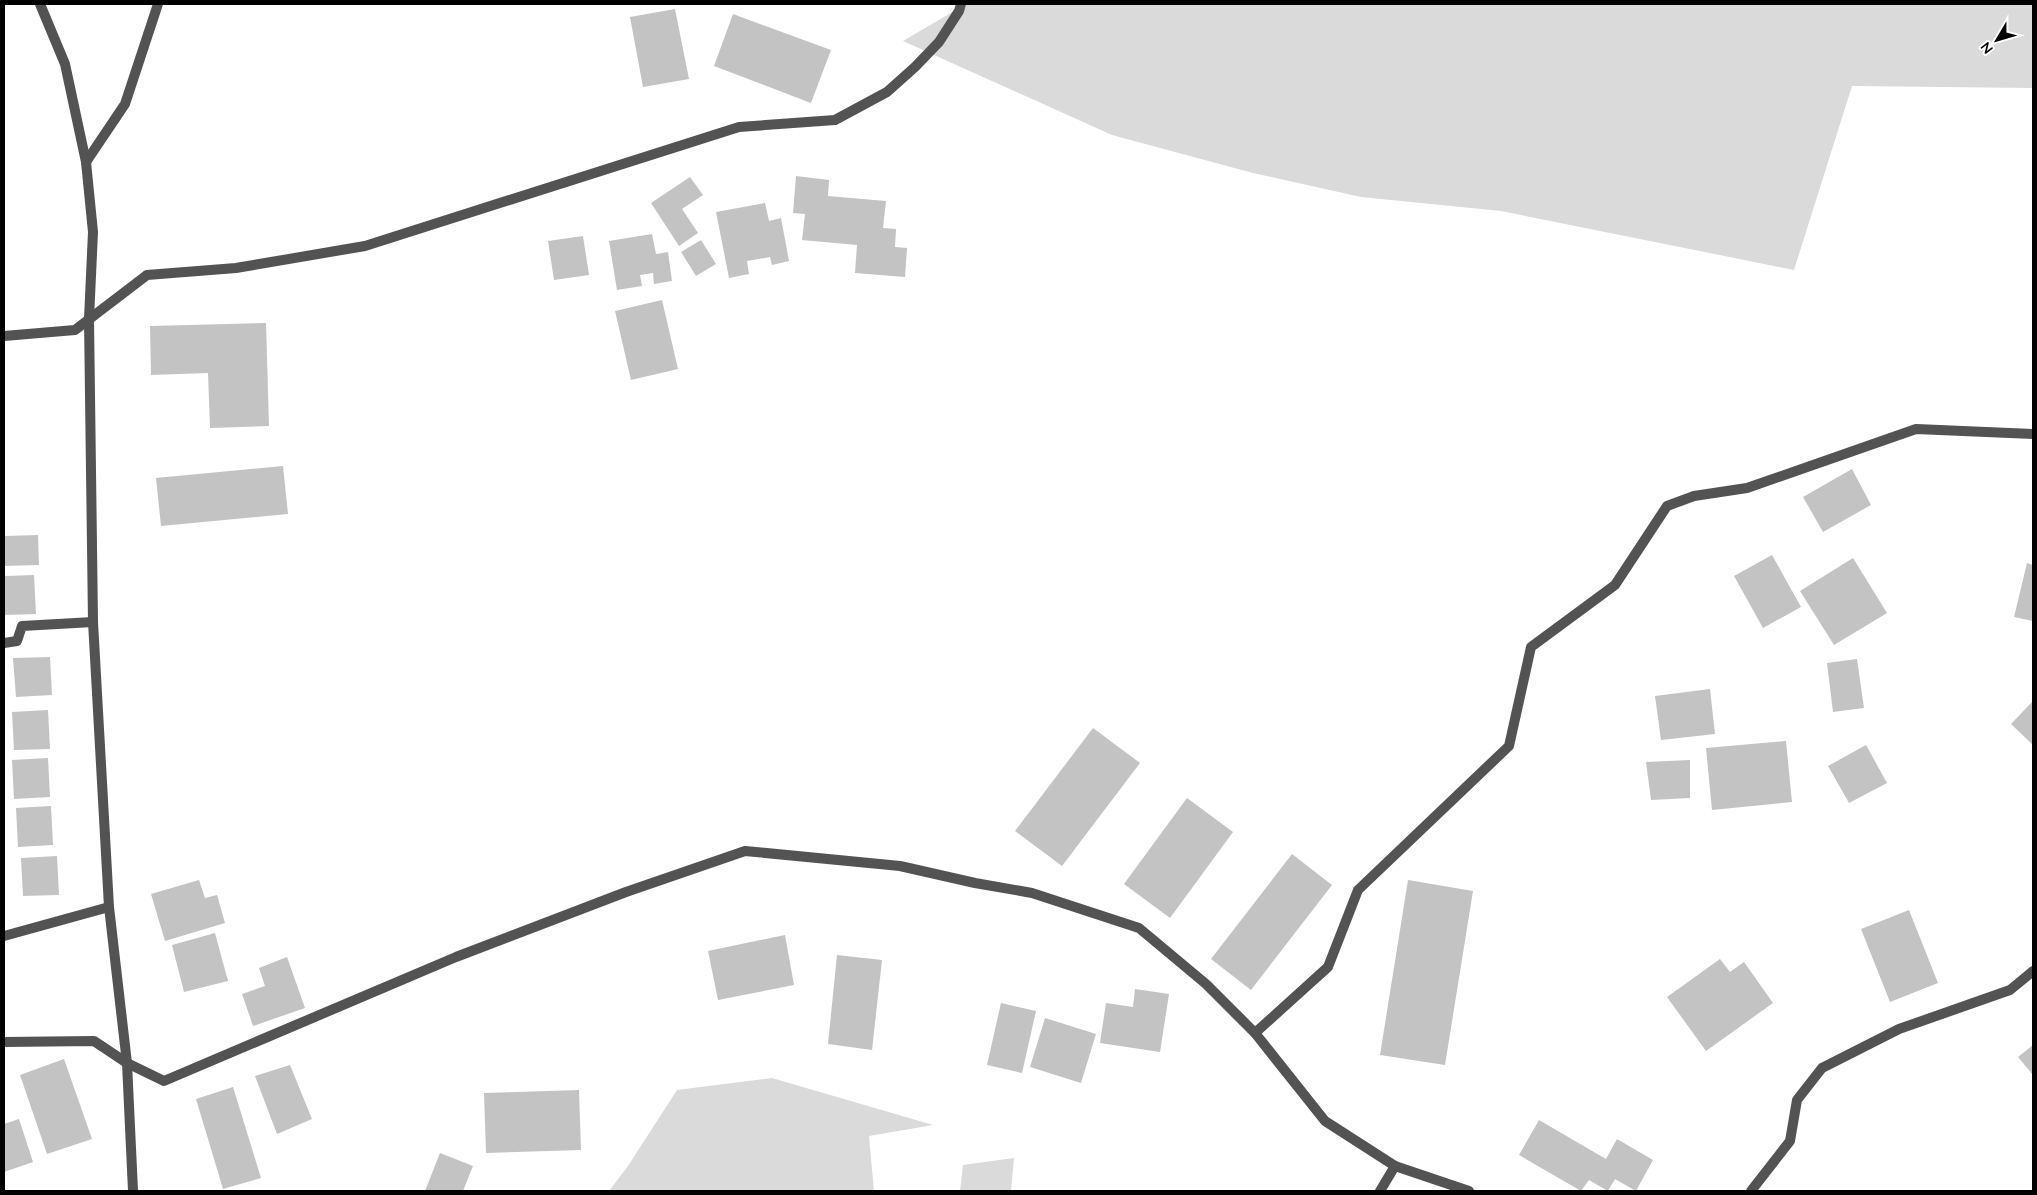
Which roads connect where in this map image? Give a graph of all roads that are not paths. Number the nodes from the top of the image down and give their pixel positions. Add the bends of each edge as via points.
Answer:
1 (40, 4) edge
2 (158, 4) edge
3 (961, 4) edge
4 (86, 162) junction
5 (89, 319) junction
6 (4, 336) edge
7 (2033, 434) edge
8 (93, 622) junction
9 (4, 643) edge
10 (109, 907) junction
11 (4, 936) edge
12 (2033, 971) edge
13 (1255, 1034) junction
14 (4, 1042) edge
15 (127, 1064) junction
16 (1395, 1166) junction
17 (133, 1191) edge
18 (1380, 1191) edge
19 (1469, 1191) edge
20 (1751, 1191) edge

1 - 4 street via 65,64
2 - 4 street via 125,104
3 - 5 street via 939,42 915,67 887,92 835,120 739,127 365,246 236,268 146,275
4 - 5 street via 92,232
5 - 6 street via 74,330
5 - 8 street
7 - 13 street via 1916,429 1747,488 1694,496 1667,506 1615,584 1531,647 1509,746 1358,890 1328,966
8 - 9 street via 22,626 17,641
8 - 10 street
10 - 11 street
10 - 15 street
12 - 20 street via 2010,990 1899,1029 1822,1068 1797,1100 1790,1141
13 - 15 street via 1206,984 1139,928 1032,893 900,866 745,851 456,957 164,1081
13 - 16 street via 1325,1121
14 - 15 street via 94,1041
15 - 17 street
16 - 18 street
16 - 19 street

